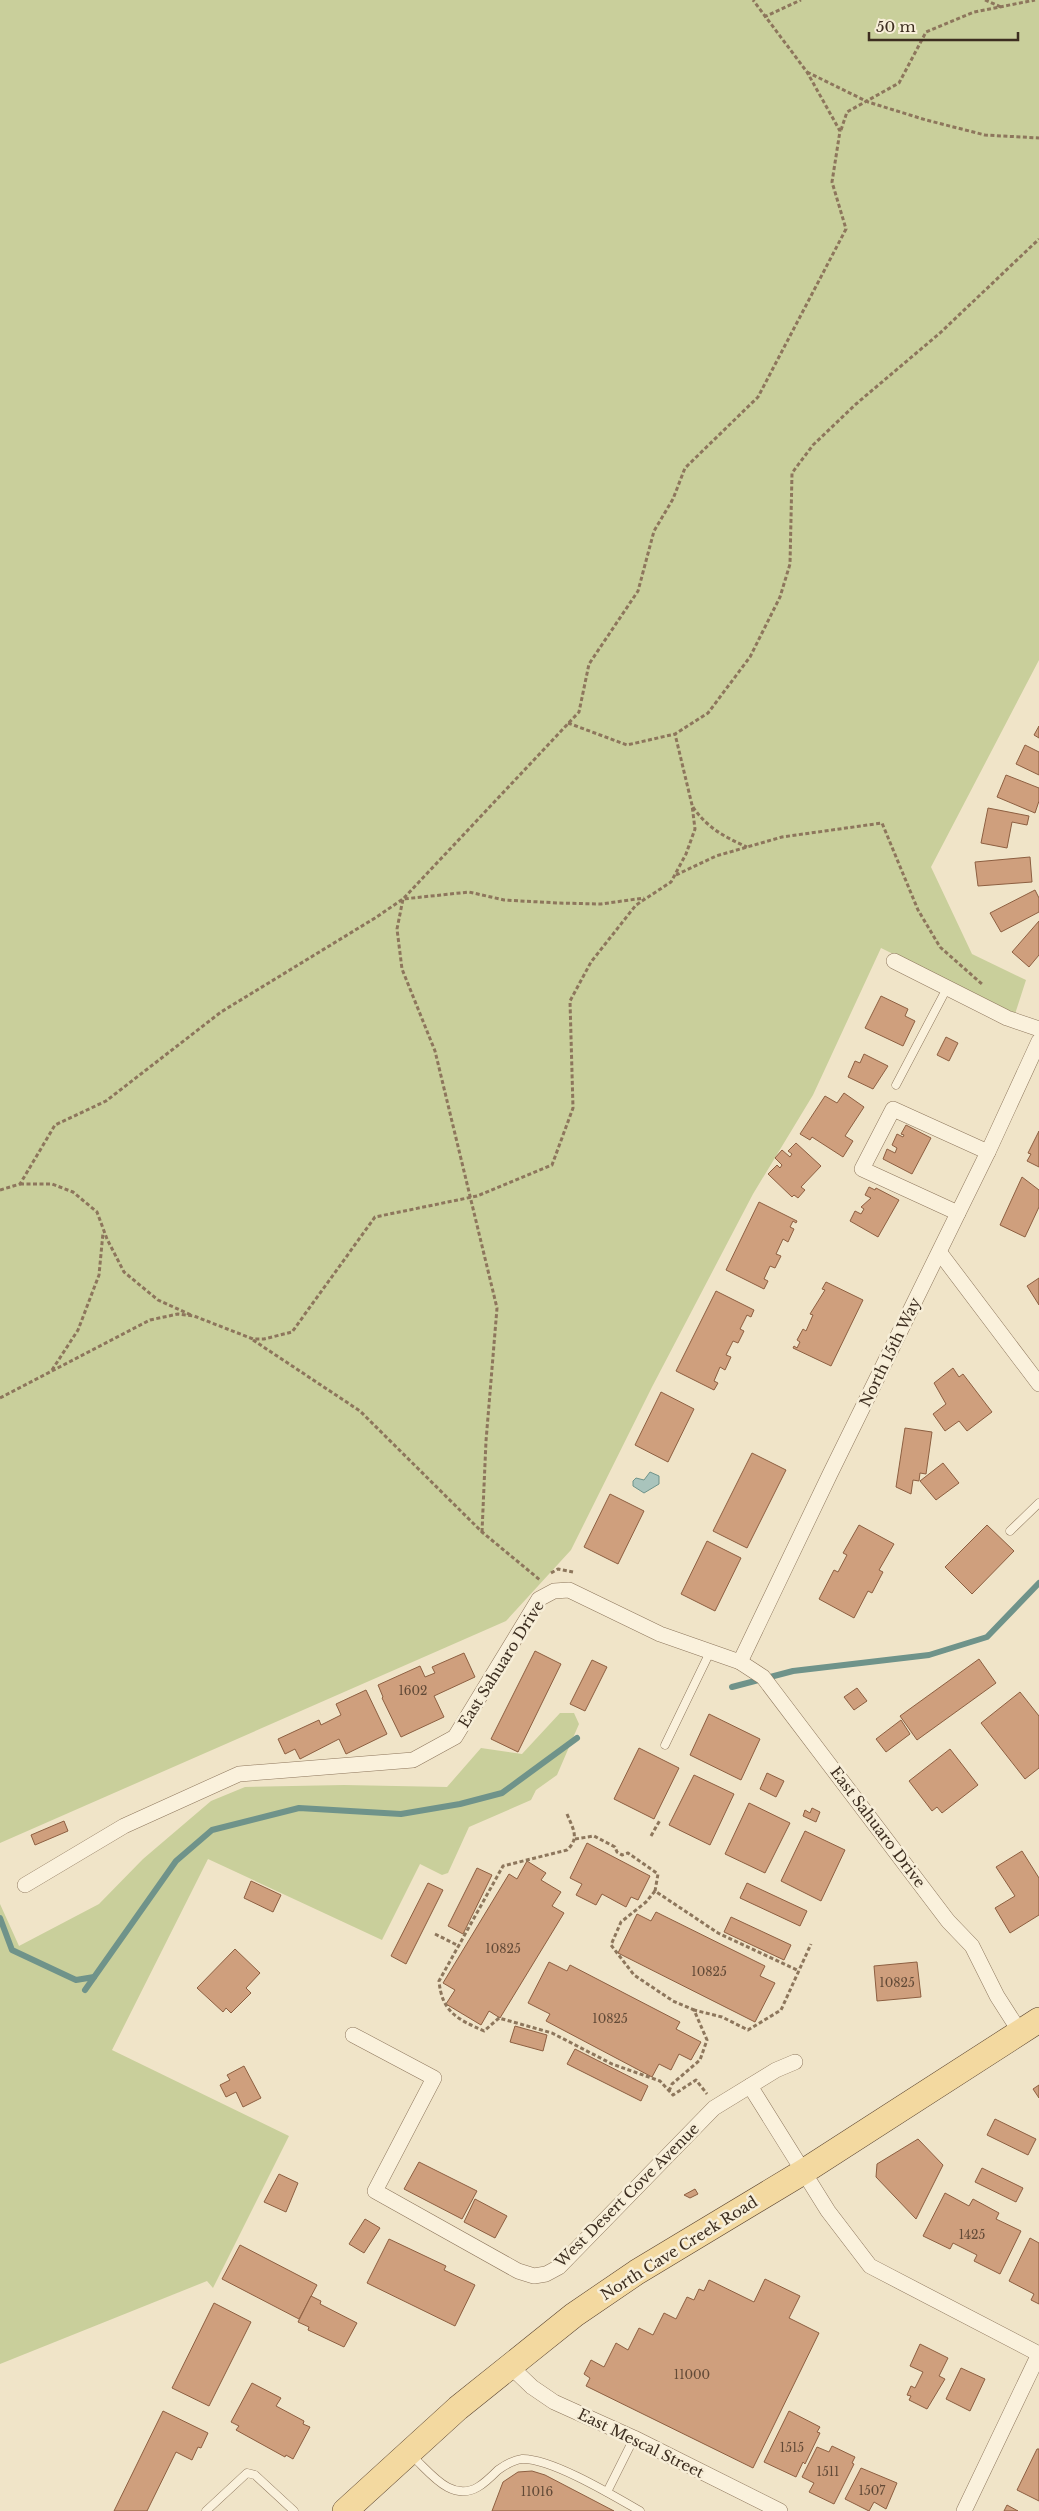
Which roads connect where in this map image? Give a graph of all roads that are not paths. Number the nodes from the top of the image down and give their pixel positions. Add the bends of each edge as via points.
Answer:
1 (894, 961) dead end
2 (947, 988) junction
3 (1039, 1030) edge
4 (1039, 1041) edge
5 (896, 1085) dead end
6 (988, 1152) junction
7 (958, 1213) junction
8 (940, 1253) junction
9 (1039, 1384) edge
10 (1039, 1503) edge
11 (1010, 1531) dead end
12 (710, 1652) junction
13 (740, 1662) junction
14 (665, 1745) dead end
15 (24, 1885) dead end
16 (1029, 2026) edge
17 (353, 2035) dead end
18 (795, 2062) dead end
19 (750, 2086) junction
20 (803, 2172) junction
21 (1039, 2354) edge
22 (509, 2365) junction
23 (634, 2438) junction
24 (408, 2452) junction
25 (607, 2492) junction
26 (206, 2511) edge
27 (294, 2511) edge
28 (345, 2511) edge
29 (640, 2511) edge
30 (780, 2511) edge
31 (964, 2511) edge

1 - 2 street
2 - 3 street
2 - 5 lane
4 - 6 street, North 15th Way
6 - 7 street, North 15th Way
6 - 7 street via 893,1109 862,1169
7 - 8 street, North 15th Way
8 - 9 street
8 - 13 street, North 15th Way
10 - 11 lane
12 - 13 street, East Sahuaro Drive
12 - 14 lane
12 - 15 street, East Sahuaro Drive via 660,1634 569,1590 554,1591 539,1599 455,1737 413,1760 239,1774 124,1826
13 - 16 street, East Sahuaro Drive via 763,1677 948,1921 972,1946 997,1996
16 - 20 main road, North Cave Creek Road
17 - 19 street, West Desert Cove Avenue via 434,2078 375,2191 518,2271 534,2276 559,2267 716,2106
18 - 19 street, West Desert Cove Avenue
19 - 20 street
20 - 21 street via 870,2266
20 - 22 main road, North Cave Creek Road via 637,2272
21 - 31 street
22 - 23 street, East Mescal Street via 554,2402
22 - 24 main road, North Cave Creek Road
23 - 25 lane
23 - 30 street, East Mescal Street
24 - 25 lane via 447,2488 462,2492 477,2487 507,2464 522,2459 560,2470
24 - 28 main road, North Cave Creek Road
25 - 29 lane
26 - 27 lane via 248,2473

